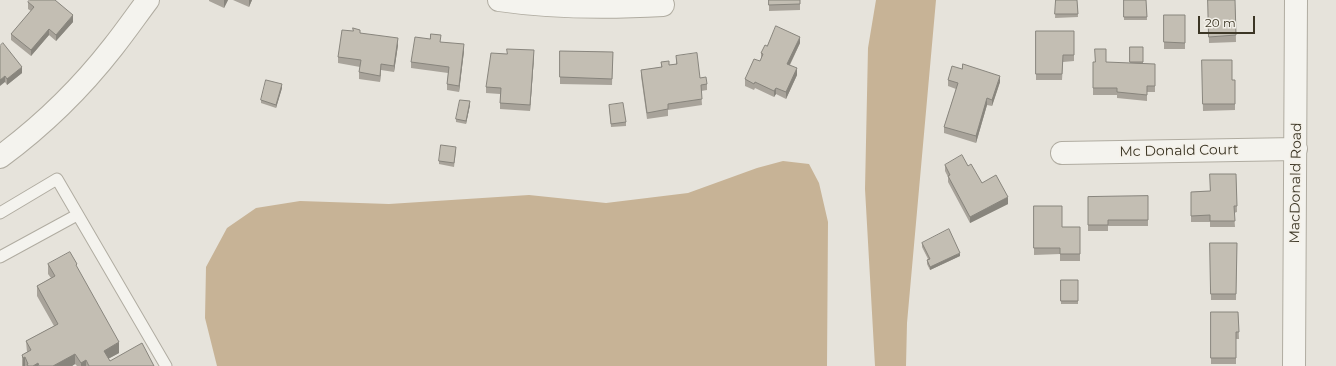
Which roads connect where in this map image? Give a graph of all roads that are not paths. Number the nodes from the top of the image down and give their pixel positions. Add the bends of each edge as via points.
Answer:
1 (148, 0) edge
2 (499, 0) edge
3 (1296, 0) edge
4 (663, 5) dead end
5 (1296, 149) junction
6 (1062, 153) dead end
7 (0, 157) edge
8 (0, 213) edge
9 (77, 216) junction
10 (0, 256) edge
11 (166, 366) edge
12 (1294, 366) edge

1 - 7 street via 113,47 70,96
2 - 4 street via 561,6
3 - 5 street, MacDonald Road
5 - 6 street, Mc Donald Court
5 - 12 street, MacDonald Road
8 - 9 lane via 56,179
9 - 10 lane
9 - 11 lane

